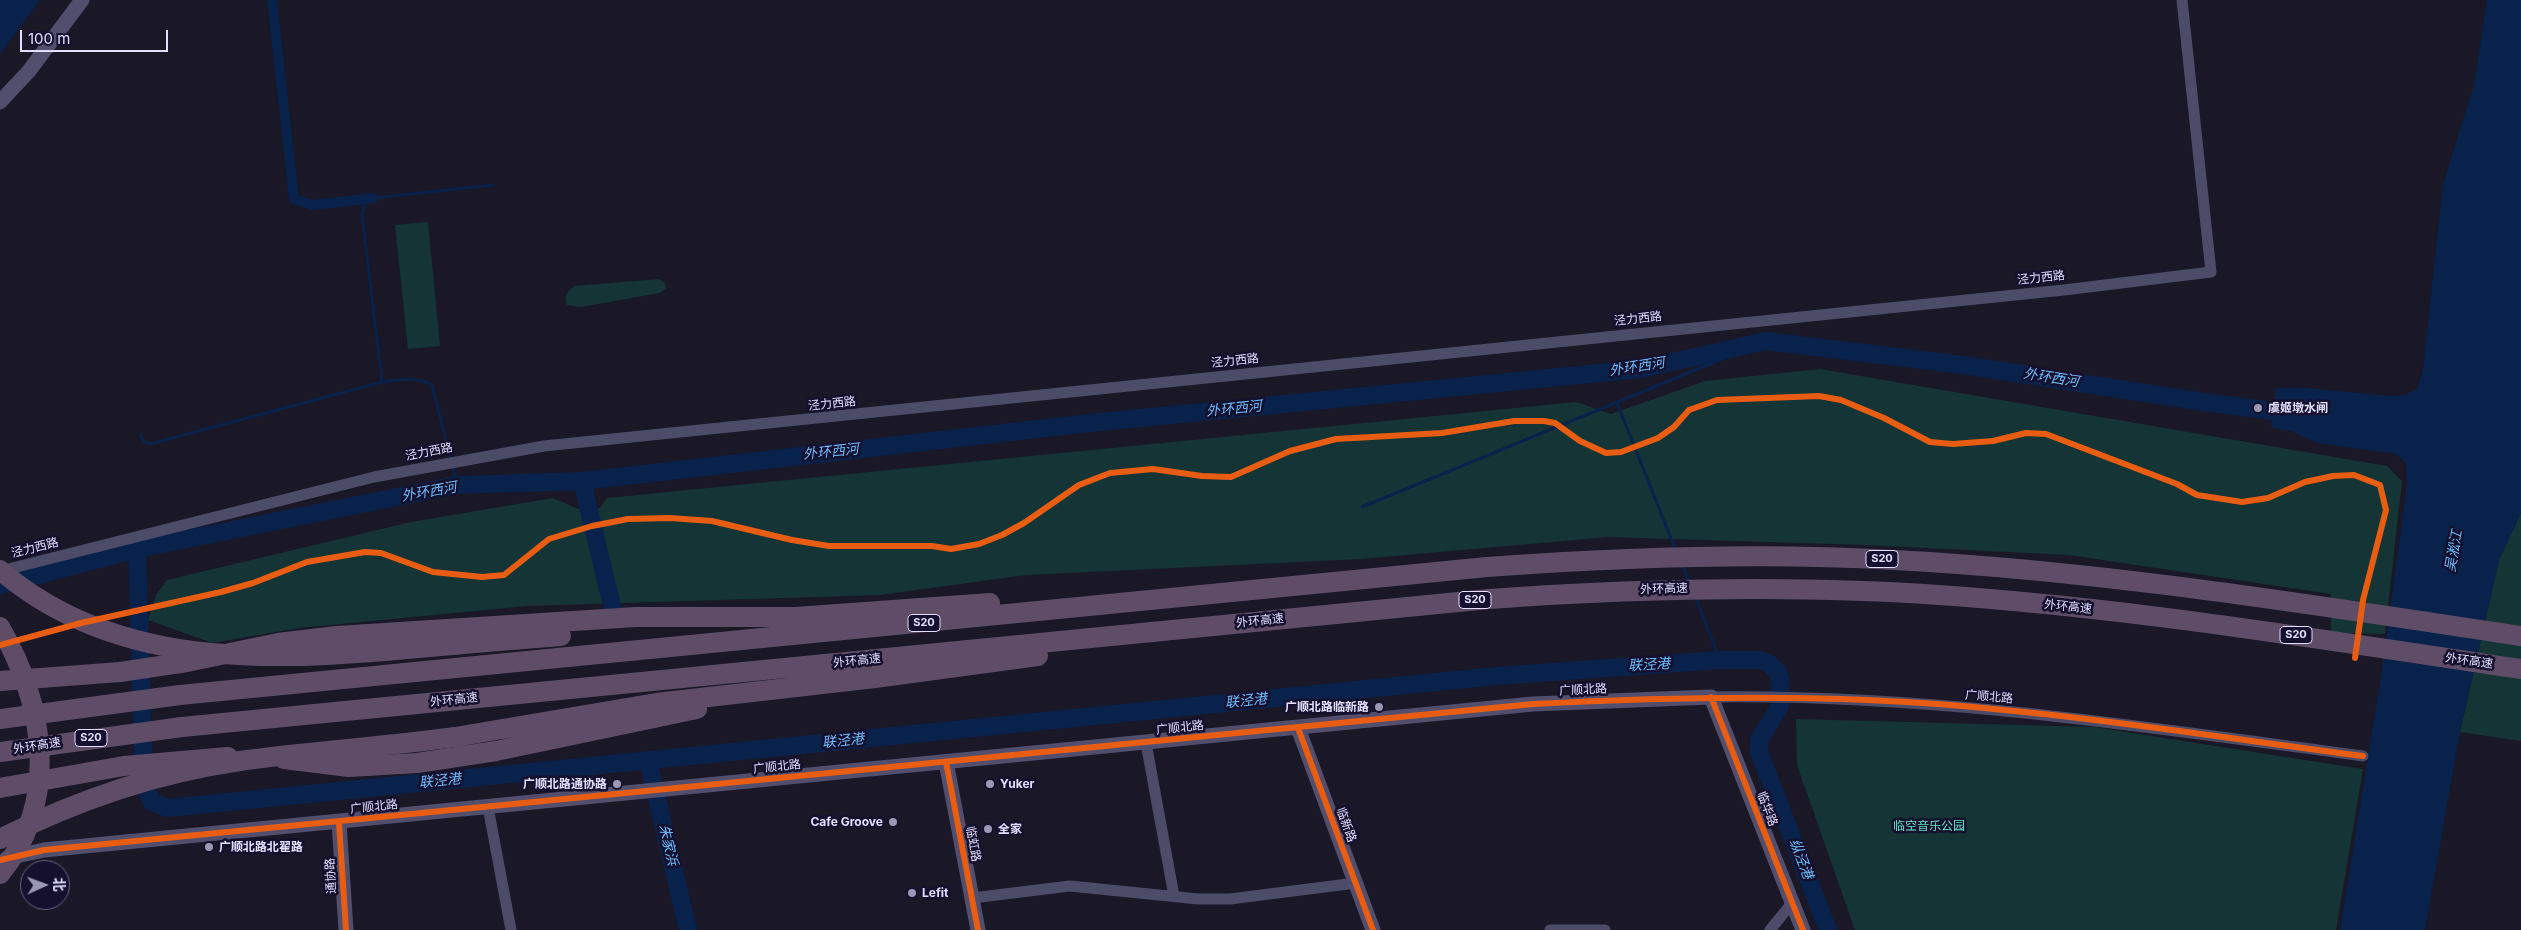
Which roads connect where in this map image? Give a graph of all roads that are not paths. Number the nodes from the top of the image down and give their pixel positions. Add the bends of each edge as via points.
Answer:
1 (69, 0) edge
2 (82, 0) edge
3 (2182, 0) edge
4 (0, 87) edge
5 (0, 102) edge
6 (0, 570) edge
7 (1266, 589) junction
8 (794, 617) junction
9 (1270, 620) junction
10 (0, 627) edge
11 (2521, 636) edge
12 (2521, 669) edge
13 (0, 681) edge
14 (806, 686) junction
15 (1712, 697) junction
16 (0, 719) edge
17 (1298, 728) junction
18 (1146, 743) junction
19 (0, 752) edge
20 (2363, 756) dead end
21 (946, 762) junction
22 (0, 788) edge
23 (488, 806) junction
24 (339, 822) junction
25 (0, 840) edge
26 (0, 860) edge
27 (0, 874) edge
28 (1356, 883) junction
29 (1174, 896) junction
30 (972, 898) junction
31 (1792, 903) junction
32 (346, 930) edge
33 (510, 930) edge
34 (978, 930) edge
35 (1373, 930) edge
36 (1550, 930) edge
37 (1605, 930) edge
38 (1770, 930) edge
39 (1803, 930) edge

1 - 4 street
2 - 5 street via 29,71
3 - 6 street, 泾力西路 via 2212,272 2064,290 544,446 374,477
6 - 8 highway, bridge via 43,602 96,628 155,646 190,652 296,655 377,651
7 - 8 highway
7 - 11 highway, S20 via 1487,567 1668,556 1895,560 2074,574 2204,589
7 - 16 highway, S20 via 180,695
8 - 13 highway via 636,617 337,636 278,643 120,672
9 - 12 highway, 外环高速 / S20 via 1489,599 1681,588 1892,592 2070,606 2199,621
9 - 14 highway via 992,663
9 - 19 highway, 外环高速 / S20 via 182,727
10 - 27 highway, bridge via 30,691 40,736 41,767 29,822 18,847
14 - 22 highway via 506,749 417,763 349,767 237,756 124,766
14 - 25 highway, bridge via 656,703 455,737 247,760 163,776 82,802
15 - 17 street, 广顺北路 via 1533,704
15 - 20 street, 广顺北路 via 1922,703 2042,713
15 - 31 street, 临华路
17 - 18 street, 广顺北路
17 - 28 street, 临新路
18 - 21 street, 广顺北路
18 - 29 street
21 - 23 street, 广顺北路
21 - 30 street, 临虹路
23 - 24 street, 广顺北路
23 - 33 street
24 - 26 street, 广顺北路 via 44,850
24 - 32 street, 通协路
28 - 29 street via 1230,899
28 - 35 street, 临新路
29 - 30 street via 1070,886
30 - 34 street, 临虹路
31 - 38 street
31 - 39 street, 临华路
36 - 37 street

